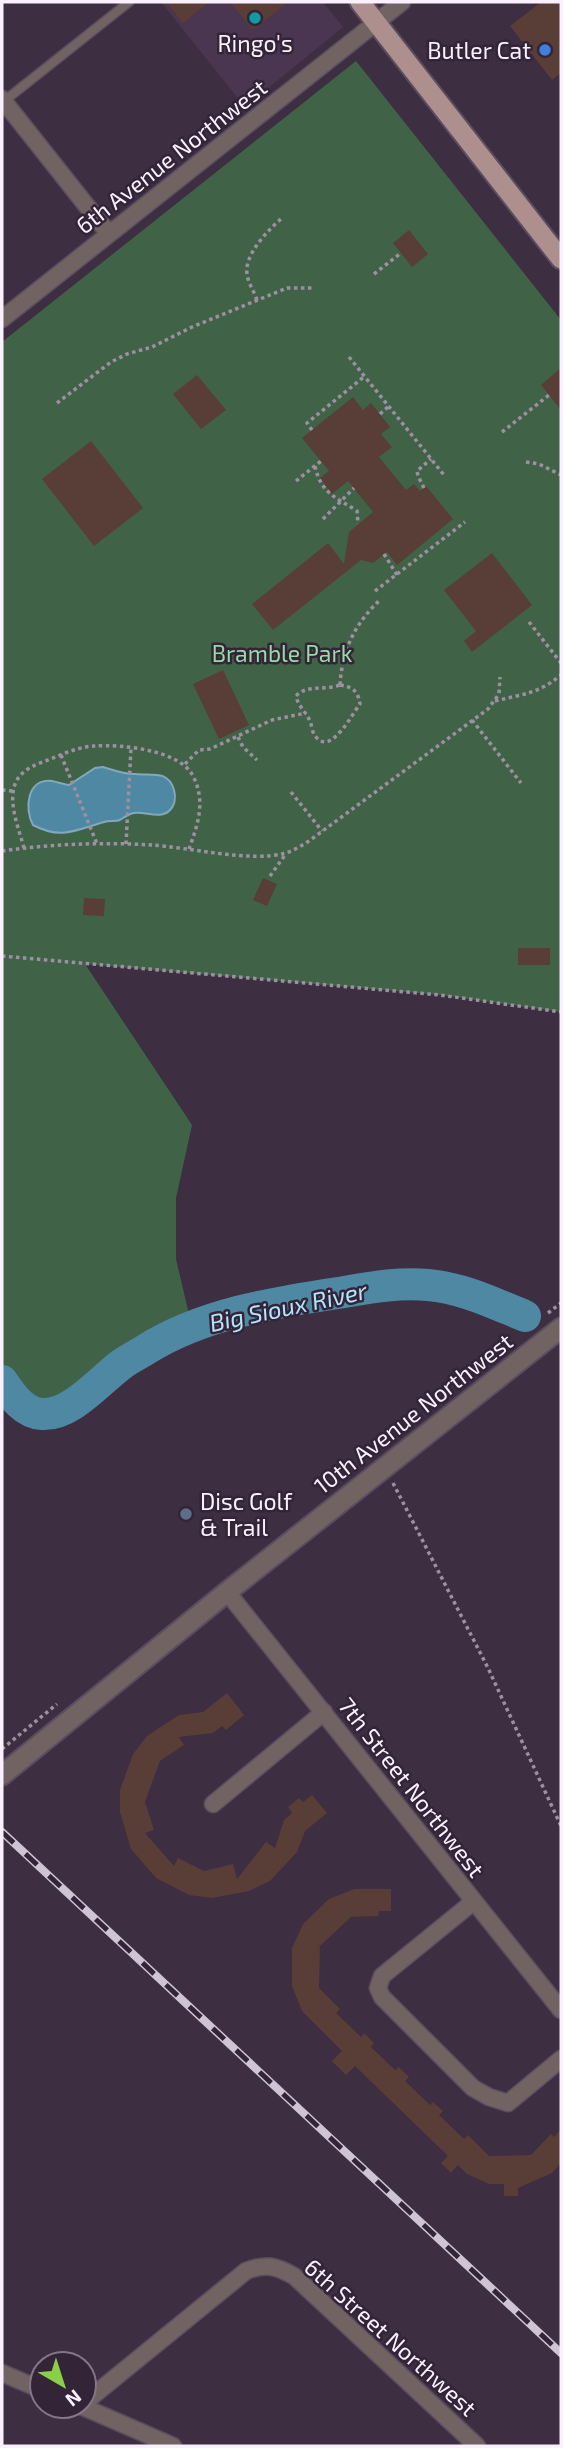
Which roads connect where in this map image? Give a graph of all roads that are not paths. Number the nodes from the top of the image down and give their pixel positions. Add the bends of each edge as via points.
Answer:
1 (129, 2) edge
2 (360, 2) edge
3 (402, 2) edge
4 (376, 23) junction
5 (2, 101) edge
6 (109, 234) junction
7 (561, 259) edge
8 (2, 319) edge
9 (561, 1328) edge
10 (227, 1592) junction
11 (324, 1712) junction
12 (2, 1775) edge
13 (213, 1804) dead end
14 (473, 1902) junction
15 (561, 2010) edge
16 (561, 2059) edge
17 (2, 2373) edge
18 (28, 2384) edge
19 (98, 2391) edge
20 (98, 2411) edge
21 (173, 2446) edge
22 (477, 2446) edge

1 - 5 lane
2 - 4 main road
3 - 4 street, 6th Avenue Northwest
4 - 6 street, 6th Avenue Northwest
4 - 7 main road
5 - 6 street
6 - 8 street, 6th Avenue Northwest
9 - 10 street, 10th Avenue Northwest
10 - 11 street, 7th Street Northwest
10 - 12 street, 10th Avenue Northwest
11 - 13 street
11 - 14 street, 7th Street Northwest
14 - 15 street, 7th Street Northwest
14 - 16 street via 382,1976 378,1987 382,1997 473,2088 508,2104
17 - 18 street
19 - 22 street, 6th Street Northwest via 246,2271 272,2265 306,2286
20 - 21 street

